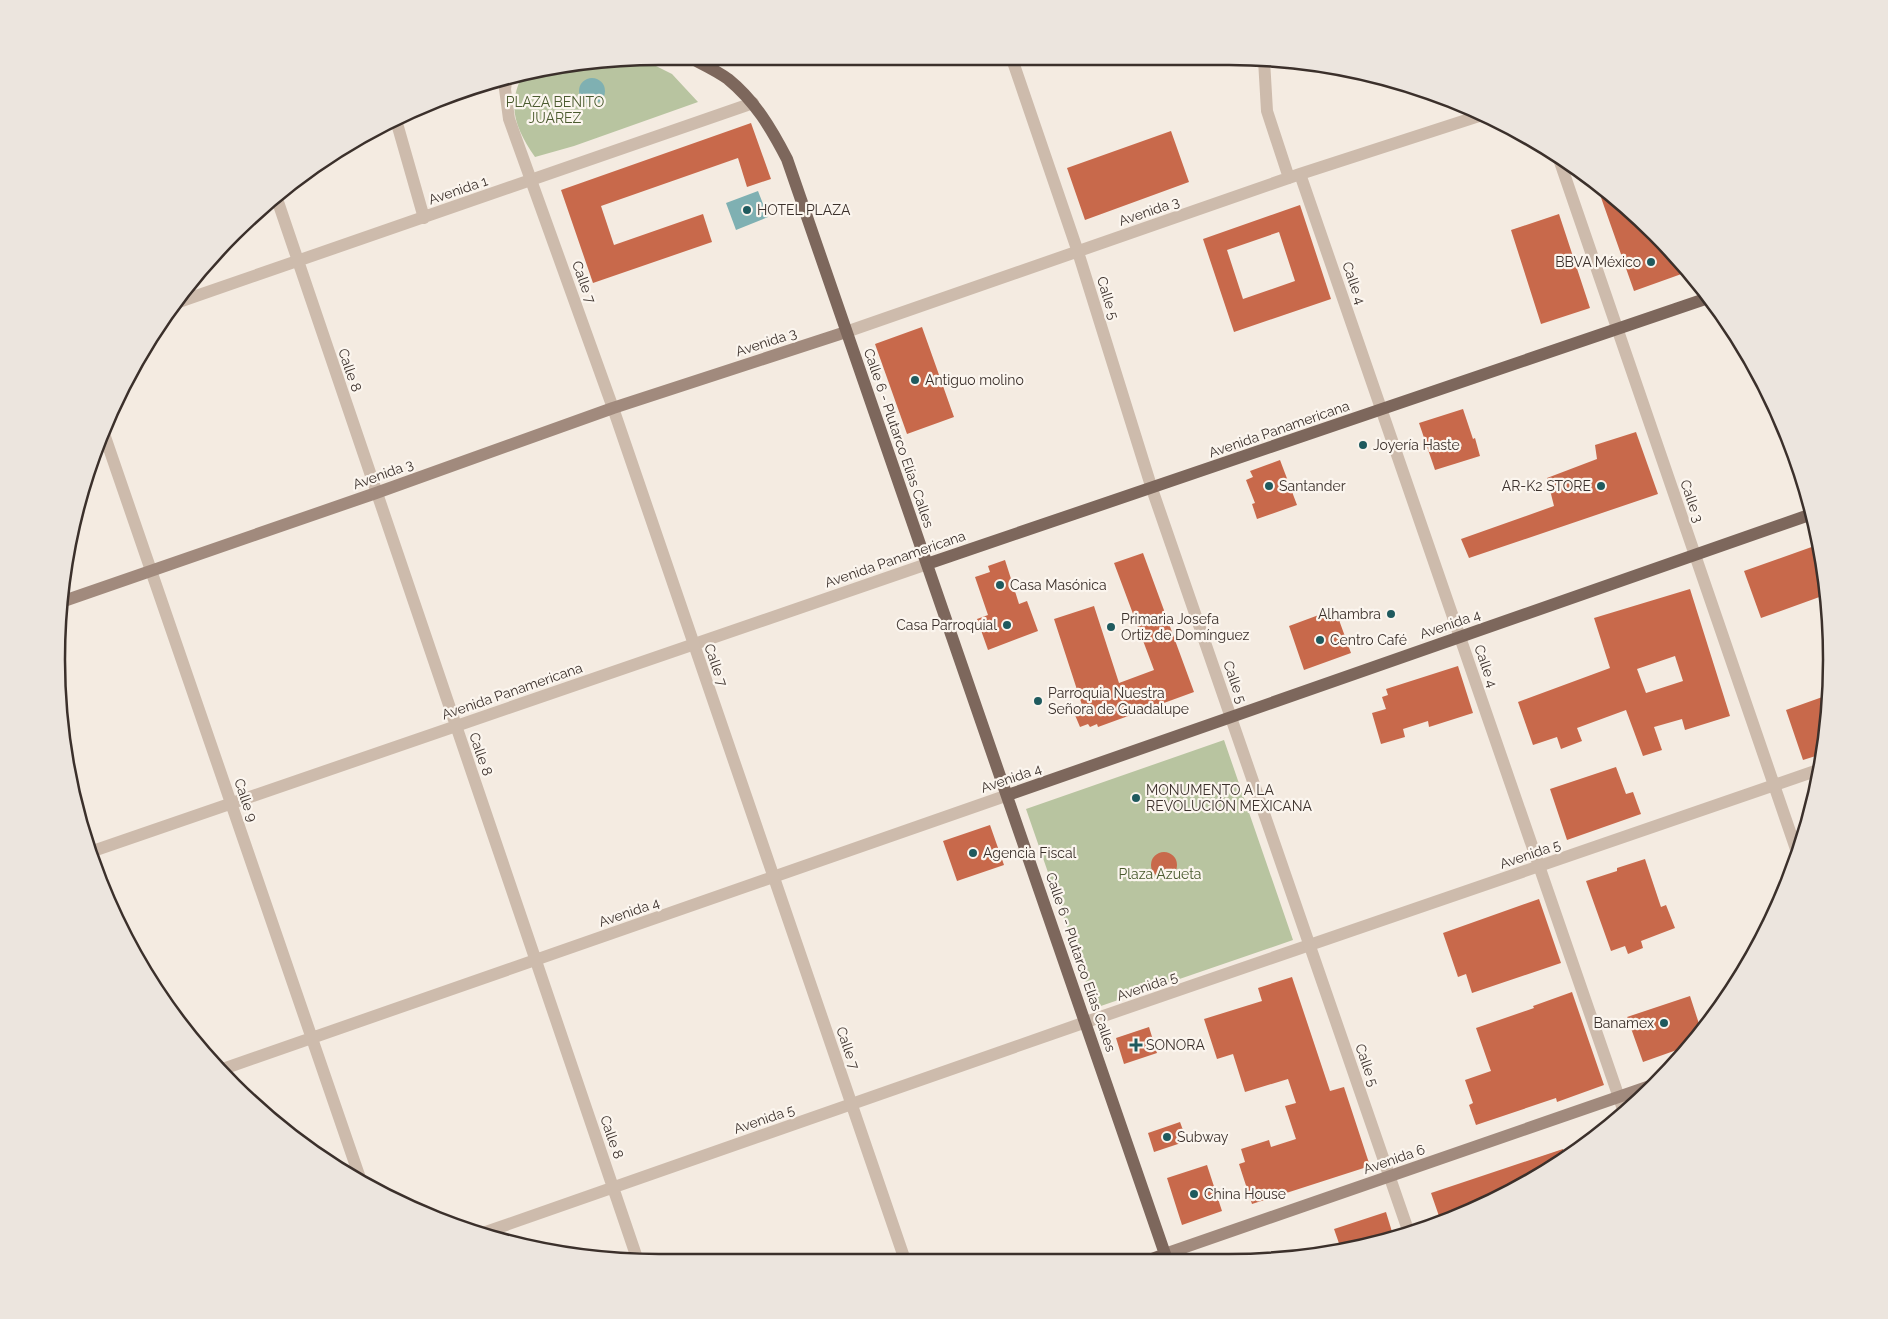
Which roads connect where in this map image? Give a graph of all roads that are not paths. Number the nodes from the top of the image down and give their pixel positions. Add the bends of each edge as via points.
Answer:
1 (703, 65) edge
2 (1014, 65) edge
3 (1264, 66) edge
4 (505, 85) edge
5 (753, 103) junction
6 (1473, 118) edge
7 (398, 126) edge
8 (1562, 167) edge
9 (1295, 176) junction
10 (532, 180) junction
11 (279, 204) edge
12 (424, 218) junction
13 (1078, 252) junction
14 (298, 262) junction
15 (187, 299) edge
16 (1702, 300) edge
17 (1617, 329) junction
18 (846, 332) junction
19 (613, 408) junction
20 (1382, 410) junction
21 (107, 441) edge
22 (1152, 488) junction
23 (376, 493) junction
24 (1805, 516) edge
25 (1695, 554) junction
26 (927, 564) junction
27 (152, 571) junction
28 (68, 600) edge
29 (1460, 636) junction
30 (693, 643) junction
31 (1231, 716) junction
32 (456, 727) junction
33 (1812, 772) edge
34 (1774, 785) junction
35 (1008, 796) junction
36 (232, 804) junction
37 (1794, 841) edge
38 (97, 850) edge
39 (1540, 867) junction
40 (774, 878) junction
41 (1310, 946) junction
42 (535, 960) junction
43 (1086, 1022) junction
44 (312, 1038) junction
45 (228, 1067) edge
46 (1637, 1091) edge
47 (1619, 1097) junction
48 (852, 1104) junction
49 (1622, 1105) edge
50 (358, 1171) edge
51 (1389, 1177) junction
52 (614, 1188) junction
53 (1407, 1226) edge
54 (492, 1230) edge
55 (635, 1253) edge
56 (903, 1254) edge
57 (1166, 1254) edge
58 (1178, 1254) edge

1 - 5 main road, Calle 6 - Plutarco Elías Calles via 726,78
2 - 13 street, Calle 5
3 - 9 street, Calle 4 via 1267,111
4 - 10 street, Calle 7 via 508,119
5 - 10 street, Avenida 1
5 - 18 main road, Calle 6 - Plutarco Elías Calles via 770,125 787,159
6 - 9 street, Avenida 3
7 - 12 street
8 - 17 street, Calle 3
9 - 13 street, Avenida 3
9 - 20 street, Calle 4
10 - 12 street, Avenida 1
10 - 19 street, Calle 7
11 - 14 street, Calle 8
12 - 14 street, Avenida 1
13 - 18 street, Avenida 3
13 - 22 street, Calle 5
14 - 15 street, Avenida 1
14 - 23 street, Calle 8
16 - 17 main road, Avenida Panamericana
17 - 20 main road, Avenida Panamericana
17 - 25 street, Calle 3
18 - 19 main road, Avenida 3
18 - 26 main road, Calle 6 - Plutarco Elías Calles
19 - 23 main road, Avenida 3
19 - 30 street, Calle 7
20 - 22 main road, Avenida Panamericana
20 - 29 street, Calle 4
21 - 27 street, Calle 9
22 - 26 main road, Avenida Panamericana
22 - 31 street, Calle 5
23 - 27 main road, Avenida 3
23 - 32 street, Calle 8
24 - 25 main road, Avenida 4
25 - 29 main road, Avenida 4
25 - 34 street, Calle 3
26 - 30 street, Avenida Panamericana
26 - 35 main road, Calle 6 - Plutarco Elías Calles
27 - 28 main road, Avenida 3
27 - 36 street, Calle 9
29 - 31 main road, Avenida 4
29 - 39 street, Calle 4
30 - 32 street, Avenida Panamericana
30 - 40 street, Calle 7
31 - 35 main road, Avenida 4
31 - 41 street, Calle 5
32 - 36 street, Avenida Panamericana
32 - 42 street, Calle 8
33 - 34 street, Avenida 5
34 - 37 street, Calle 3
34 - 39 street, Avenida 5
35 - 40 street, Avenida 4
35 - 43 main road, Calle 6 - Plutarco Elías Calles
36 - 38 street, Avenida Panamericana
36 - 44 street, Calle 9
39 - 41 street, Avenida 5
39 - 47 street, Calle 4
40 - 42 street, Avenida 4
40 - 48 street, Calle 7
41 - 43 street, Avenida 5
41 - 51 street, Calle 5
42 - 44 street, Avenida 4
42 - 52 street, Calle 8
43 - 48 street, Avenida 5
43 - 57 main road, Calle 6 - Plutarco Elías Calles
44 - 45 street, Avenida 4
44 - 50 street, Calle 9
46 - 47 main road, Avenida 6
47 - 49 street, Calle 4
47 - 51 main road, Avenida 6
48 - 52 street, Avenida 5
48 - 56 street, Calle 7
51 - 53 street, Calle 5
51 - 58 main road, Avenida 6
52 - 54 street, Avenida 5
52 - 55 street, Calle 8

